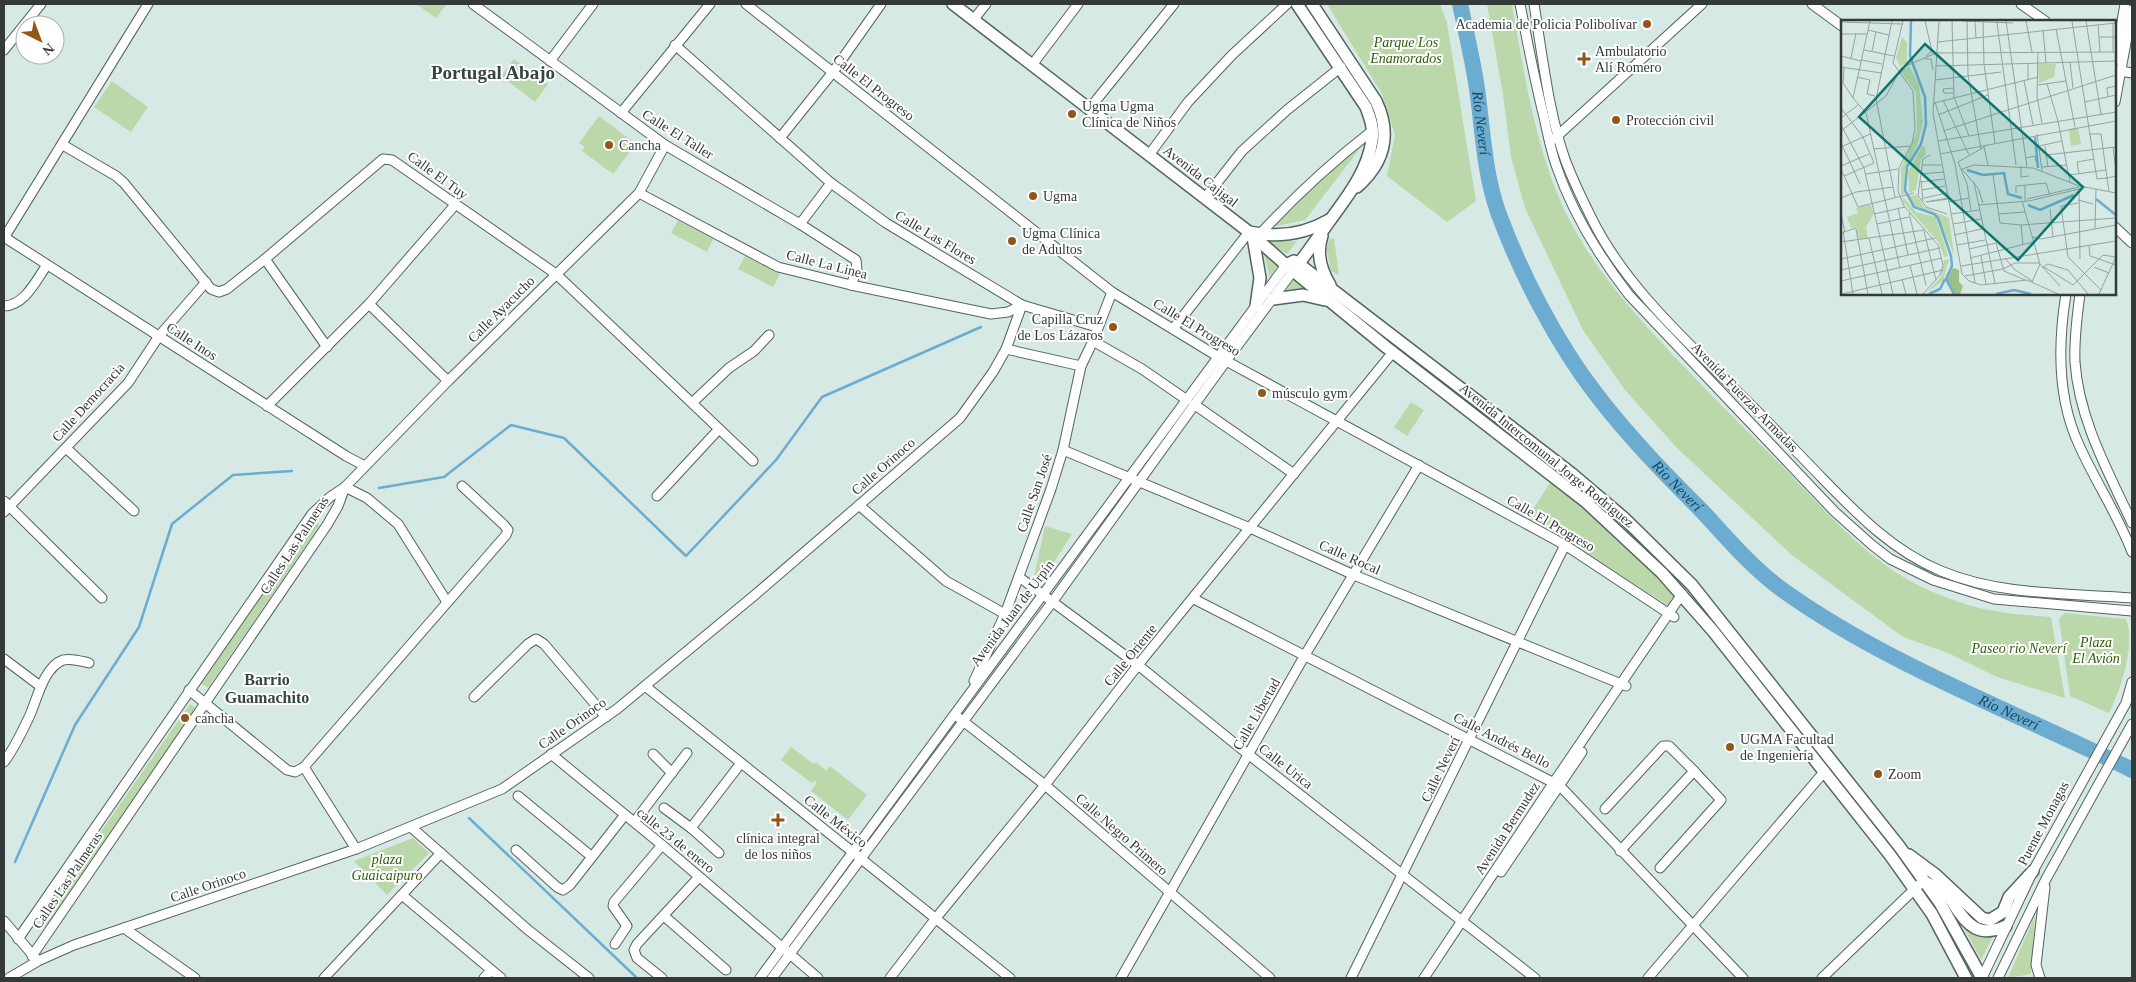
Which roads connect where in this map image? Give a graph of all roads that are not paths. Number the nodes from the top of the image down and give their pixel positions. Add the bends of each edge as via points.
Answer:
1 (42, 4) edge
2 (148, 4) edge
3 (473, 4) edge
4 (593, 4) edge
5 (710, 4) edge
6 (746, 4) edge
7 (880, 4) edge
8 (953, 4) edge
9 (986, 4) edge
10 (1078, 4) edge
11 (1174, 4) edge
12 (1287, 4) edge
13 (1297, 4) edge
14 (1312, 4) edge
15 (1520, 4) edge
16 (1534, 4) edge
17 (1702, 4) edge
18 (1812, 4) edge
19 (2021, 4) edge
20 (2125, 4) edge
21 (2132, 10) edge
22 (974, 19) junction
23 (2045, 20) edge
24 (1841, 25) edge
25 (675, 44) junction
26 (4, 50) edge
27 (2116, 54) edge
28 (550, 61) junction
29 (1032, 65) junction
30 (1341, 67) junction
31 (2118, 71) edge
32 (833, 72) junction
33 (2132, 73) edge
34 (2116, 92) edge
35 (1089, 108) junction
36 (621, 114) junction
37 (1373, 130) junction
38 (1559, 136) junction
39 (780, 138) junction
40 (1550, 142) junction
41 (63, 145) junction
42 (665, 145) junction
43 (1149, 155) junction
44 (830, 183) junction
45 (1352, 192) junction
46 (639, 193) junction
47 (1205, 198) junction
48 (455, 205) junction
49 (1331, 218) junction
50 (800, 224) junction
51 (2116, 227) edge
52 (1323, 230) junction
53 (1254, 234) junction
54 (4, 238) edge
55 (2132, 243) edge
56 (265, 260) junction
57 (47, 265) junction
58 (1293, 267) junction
59 (556, 274) junction
60 (206, 282) junction
61 (851, 285) junction
62 (1112, 292) junction
63 (2066, 295) edge
64 (2080, 295) edge
65 (1336, 298) junction
66 (1273, 299) junction
67 (369, 304) junction
68 (1022, 305) junction
69 (4, 306) edge
70 (1256, 306) junction
71 (1097, 327) junction
72 (1173, 329) junction
73 (769, 335) dead end
74 (159, 336) junction
75 (1093, 341) junction
76 (327, 347) junction
77 (1006, 349) junction
78 (1393, 352) junction
79 (1217, 356) junction
80 (1226, 361) junction
81 (1081, 366) junction
82 (448, 381) junction
83 (1186, 400) junction
84 (692, 402) junction
85 (1195, 405) junction
86 (267, 406) junction
87 (1338, 420) junction
88 (719, 429) junction
89 (66, 448) junction
90 (1064, 450) junction
91 (753, 461) dead end
92 (1419, 465) junction
93 (365, 466) junction
94 (1294, 474) junction
95 (1130, 477) junction
96 (1140, 481) junction
97 (462, 486) dead end
98 (345, 487) junction
99 (657, 496) dead end
100 (859, 505) junction
101 (6, 506) edge
102 (134, 511) dead end
103 (2132, 523) edge
104 (1250, 528) junction
105 (1565, 545) junction
106 (2132, 552) edge
107 (1354, 575) junction
108 (1019, 577) junction
109 (1043, 594) junction
110 (1684, 596) junction
111 (102, 598) dead end
112 (2132, 598) edge
113 (1194, 599) junction
114 (1053, 601) junction
115 (447, 602) junction
116 (2132, 612) edge
117 (1005, 614) junction
118 (1671, 615) junction
119 (1518, 642) junction
120 (1305, 656) junction
121 (4, 659) edge
122 (89, 663) dead end
123 (1138, 665) junction
124 (2132, 682) edge
125 (1624, 685) junction
126 (40, 686) junction
127 (645, 686) junction
128 (189, 690) junction
129 (474, 697) dead end
130 (966, 698) junction
131 (205, 702) junction
132 (954, 714) junction
133 (606, 717) junction
134 (963, 721) junction
135 (2132, 724) edge
136 (1470, 739) junction
137 (687, 753) dead end
138 (551, 754) junction
139 (654, 754) dead end
140 (1248, 755) junction
141 (4, 762) edge
142 (741, 762) junction
143 (304, 767) junction
144 (1694, 771) junction
145 (1824, 772) junction
146 (672, 773) junction
147 (1557, 784) junction
148 (1045, 785) junction
149 (518, 796) dead end
150 (664, 808) dead end
151 (1605, 809) dead end
152 (624, 816) junction
153 (638, 817) dead end
154 (411, 827) junction
155 (691, 828) junction
156 (662, 845) junction
157 (1900, 848) junction
158 (356, 849) junction
159 (516, 850) dead end
160 (1620, 851) junction
161 (440, 853) junction
162 (719, 854) dead end
163 (857, 855) junction
164 (591, 856) junction
165 (1660, 868) dead end
166 (2033, 871) junction
167 (1402, 873) junction
168 (699, 877) junction
169 (2046, 879) junction
170 (1923, 881) junction
171 (1914, 890) junction
172 (1170, 894) junction
173 (402, 895) junction
174 (664, 916) junction
175 (936, 918) junction
176 (4, 920) edge
177 (1464, 922) junction
178 (1694, 926) junction
179 (2006, 926) junction
180 (124, 928) junction
181 (18, 939) junction
182 (615, 944) dead end
183 (782, 947) junction
184 (790, 954) junction
185 (35, 958) junction
186 (491, 970) junction
187 (726, 970) dead end
188 (190, 977) edge
189 (9, 978) edge
190 (324, 978) edge
191 (484, 978) edge
192 (501, 978) edge
193 (589, 978) edge
194 (662, 978) edge
195 (760, 978) edge
196 (772, 978) edge
197 (818, 978) edge
198 (890, 978) edge
199 (1010, 978) edge
200 (1121, 978) edge
201 (1270, 978) edge
202 (1351, 978) edge
203 (1424, 978) edge
204 (1430, 978) edge
205 (1535, 978) edge
206 (1648, 978) edge
207 (1743, 978) edge
208 (1822, 978) edge
209 (1966, 978) edge
210 (1982, 978) edge
211 (1998, 978) edge
212 (2040, 978) edge

1 - 26 street
2 - 41 street
3 - 28 street, Calle El Taller
4 - 28 street
5 - 25 street
6 - 32 street, Calle El Progreso
7 - 32 street
8 - 22 main road, Avenida Cajigal
9 - 22 street
10 - 29 street
11 - 35 street
12 - 43 street via 1188,102
13 - 30 main road
14 - 45 main road via 1382,112 1385,129 1380,157 1372,172
15 - 40 street, Avenida Fuerzas Armadas
16 - 38 street, Avenida Fuerzas Armadas
17 - 38 street
18 - 24 street
19 - 23 street
20 - 27 street
21 - 31 street
22 - 29 main road, Avenida Cajigal
25 - 36 street
25 - 39 street, Calle Las Flores
28 - 36 street, Calle El Taller
29 - 35 main road, Avenida Cajigal
30 - 37 main road via 1366,106
30 - 47 street via 1242,151
31 - 33 street
31 - 34 street
32 - 39 street
32 - 62 street, Calle El Progreso
35 - 43 main road, Avenida Cajigal
36 - 42 street, Calle El Taller
37 - 45 main road via 1364,166
37 - 53 street
38 - 40 street
38 - 112 street, Avenida Fuerzas Armadas via 1566,161 1592,219 1627,275 1666,319 1881,536 1907,554 1940,570 1991,586
39 - 44 street, Calle Las Flores
40 - 116 street, Avenida Fuerzas Armadas via 1555,164 1576,214 1629,295 1824,500 1872,545 1902,566 1973,594 2015,602
41 - 54 street
41 - 60 street via 124,183
42 - 46 street, Calle Ayacucho
42 - 50 street, Calle El Taller
43 - 47 main road, Avenida Cajigal
44 - 50 street
44 - 68 street, Calle Las Flores via 886,223
45 - 49 main road
46 - 59 street, Calle Ayacucho
46 - 61 street, Calle La Linea via 778,267
47 - 53 main road, Avenida Cajigal
48 - 56 street, Calle El Tuy via 392,160 383,159
48 - 59 street, Calle El Tuy
48 - 67 street
49 - 52 main road
49 - 53 main road via 1297,233 1279,236
50 - 61 street, Calle El Taller via 856,260 857,270
51 - 55 street
52 - 58 main road
52 - 65 main road via 1319,247 1321,265
53 - 58 main road, Avenida Cajigal
53 - 70 main road via 1260,278
53 - 72 street
54 - 57 street, Calle Inos
56 - 60 street, Calle El Tuy via 219,292
56 - 76 street
57 - 69 street via 27,294 14,305
57 - 74 street, Calle Inos
58 - 65 main road, Avenida Intercomunal Jorge Rodriguez
58 - 66 street, Avenida Juan de Urpín
58 - 70 street, Avenida Juan de Urpín
59 - 82 street, Calle Ayacucho
59 - 84 street, Calle El Tuy
60 - 74 street, Calle Democracia
61 - 68 street, Calle La Linea via 991,314 1008,312
62 - 71 street, Calle San José
62 - 72 street, Calle El Progreso
63 - 106 street via 2061,333 2062,366 2070,419 2078,444
64 - 103 street via 2075,362 2079,389 2089,427
65 - 66 main road via 1303,295
65 - 78 main road, Avenida Intercomunal Jorge Rodriguez
65 - 157 main road, Avenida Intercomunal Jorge Rodriguez via 1571,473 1645,538 1692,585
66 - 80 street, Avenida Juan de Urpín
67 - 76 street
67 - 82 street
68 - 71 street, Calle Las Flores
68 - 77 street, Calle Orinoco
70 - 79 street, Avenida Juan de Urpín
71 - 75 street, Calle San José
72 - 79 street, Calle El Progreso
73 - 84 street
74 - 86 street, Calle Inos
74 - 89 street, Calle Democracia via 128,383
75 - 81 street, Calle San José
75 - 83 street via 1142,369
76 - 86 street
77 - 81 street
77 - 100 street, Calle Orinoco via 994,372 960,418
78 - 87 street, Calle Oriente
78 - 110 main road, Avenida Intercomunal Jorge Rodriguez via 1586,502
79 - 80 street, Calle El Progreso
79 - 83 street, Avenida Juan de Urpín
80 - 85 street, Avenida Juan de Urpín
80 - 87 street, Calle El Progreso
81 - 90 street, Calle San José
82 - 93 street, Calle Ayacucho
83 - 95 street, Avenida Juan de Urpín
84 - 88 street, Calle El Tuy
85 - 94 street
85 - 96 street, Avenida Juan de Urpín
86 - 93 street, Calle Inos
87 - 92 street, Calle El Progreso
87 - 94 street, Calle Oriente
88 - 91 street, Calle El Tuy
88 - 99 street
89 - 101 street, Calle Democracia
89 - 102 street
90 - 95 street, Calle Rocal
90 - 108 street, Calle San José
92 - 105 street, Calle El Progreso
92 - 107 street, Calle Libertad
93 - 98 street, Calle Ayacucho
94 - 104 street, Calle Oriente
95 - 96 street, Calle Rocal
95 - 109 street, Avenida Juan de Urpín
96 - 104 street, Calle Rocal
96 - 114 street, Avenida Juan de Urpín
97 - 115 street via 508,530
98 - 115 street via 367,498 398,524
98 - 128 street, Calles Las Palmeras via 312,514
98 - 131 street, Calles Las Palmeras via 327,525
100 - 117 street via 946,581
100 - 127 street, Calle Orinoco
101 - 111 street
104 - 107 street, Calle Rocal
104 - 113 street, Calle Oriente
105 - 118 street, Calle El Progreso
105 - 119 street, Calle Neverí
107 - 119 street, Calle Rocal
107 - 120 street, Calle Libertad
108 - 109 street, Calle Urica
108 - 117 street, Calle San José
109 - 114 street, Calle Urica
109 - 130 street, Avenida Juan de Urpín
110 - 118 street, Avenida Bermudez
110 - 145 main road, Avenida Intercomunal Jorge Rodriguez
113 - 120 street, Calle Andrés Bello
113 - 123 street, Calle Oriente
114 - 123 street, Calle Urica
114 - 134 street, Avenida Juan de Urpín
115 - 143 street
117 - 130 street, Calle San José
118 - 125 street, Avenida Bermudez
119 - 125 street, Calle Rocal
119 - 136 street, Calle Neverí
120 - 136 street, Calle Andrés Bello
120 - 140 street, Calle Libertad
121 - 126 street
122 - 126 street via 74,659 62,661
123 - 140 street, Calle Urica
123 - 148 street, Calle Oriente
124 - 166 street, Puente Monagas via 2126,703
125 - 147 street, Avenida Bermudez
126 - 141 street via 30,714
127 - 133 street, Calle Orinoco
127 - 142 street, Calle México
128 - 131 street
128 - 181 street, Calles Las Palmeras
129 - 133 street via 536,639 544,644
130 - 132 street, Avenida Juan de Urpín
131 - 143 street via 287,770 295,772
131 - 185 street, Calles Las Palmeras
132 - 134 street, Calle Negro Primero
132 - 163 street, Avenida Juan de Urpín
133 - 138 street, Calle Orinoco
134 - 148 street, Calle Negro Primero
134 - 163 street, Avenida Juan de Urpín
135 - 169 street
136 - 147 street, Calle Andrés Bello
136 - 167 street, Calle Neverí
137 - 146 street
138 - 152 street, calle 23 de enero
138 - 154 street, Calle Orinoco via 502,788
139 - 146 street
140 - 167 street, Calle Urica
140 - 172 street, Calle Libertad
142 - 155 street
142 - 163 street, Calle México
143 - 158 street
144 - 151 street via 1669,746 1663,746
144 - 160 street
144 - 165 street via 1721,800
145 - 171 main road, Avenida Intercomunal Jorge Rodriguez
145 - 178 street
146 - 153 street
147 - 160 street, Calle Andrés Bello
147 - 177 street, Avenida Bermudez
148 - 172 street, Calle Negro Primero
148 - 175 street, Calle Oriente
149 - 164 street
150 - 155 street
152 - 156 street, calle 23 de enero
152 - 164 street
154 - 158 street, Calle Orinoco
154 - 161 street
155 - 162 street
156 - 168 street, calle 23 de enero
156 - 182 street via 614,902 613,906 628,926
157 - 166 main road via 1936,875 1982,918 1990,920 2003,912 2009,897
157 - 170 main road, Avenida Intercomunal Jorge Rodriguez
158 - 180 street, Calle Orinoco
159 - 164 street via 563,890
160 - 178 street, Calle Andrés Bello
161 - 173 street
161 - 193 street
163 - 175 street, Calle México
163 - 183 street, Avenida Juan de Urpín
163 - 184 street, Avenida Juan de Urpín
166 - 179 street, Puente Monagas
167 - 177 street, Calle Urica
167 - 202 street, Calle Neverí
168 - 174 street
168 - 183 street, calle 23 de enero
169 - 211 street
169 - 212 street via 2036,965
170 - 171 street
170 - 179 main road via 1948,896 1960,914 1977,929 1993,932
170 - 210 main road, Avenida Intercomunal Jorge Rodriguez via 1940,903
171 - 208 street
171 - 209 main road, Avenida Intercomunal Jorge Rodriguez via 1932,914
172 - 200 street, Calle Libertad
172 - 201 street, Calle Negro Primero
173 - 186 street
173 - 190 street
174 - 187 street
174 - 194 street via 634,950 637,958
175 - 198 street, Calle Oriente
175 - 199 street, Calle México
176 - 181 street
177 - 203 street, Avenida Bermudez
177 - 204 street, Avenida Bermudez
177 - 205 street, Calle Urica
178 - 206 street
178 - 207 street, Calle Andrés Bello
179 - 210 street, Puente Monagas
180 - 185 street, Calle Orinoco
180 - 188 street
181 - 185 street
183 - 184 street
183 - 195 street, Avenida Juan de Urpín
184 - 196 street, Avenida Juan de Urpín
184 - 197 street
185 - 189 street, Calle Orinoco
186 - 191 street
186 - 192 street

